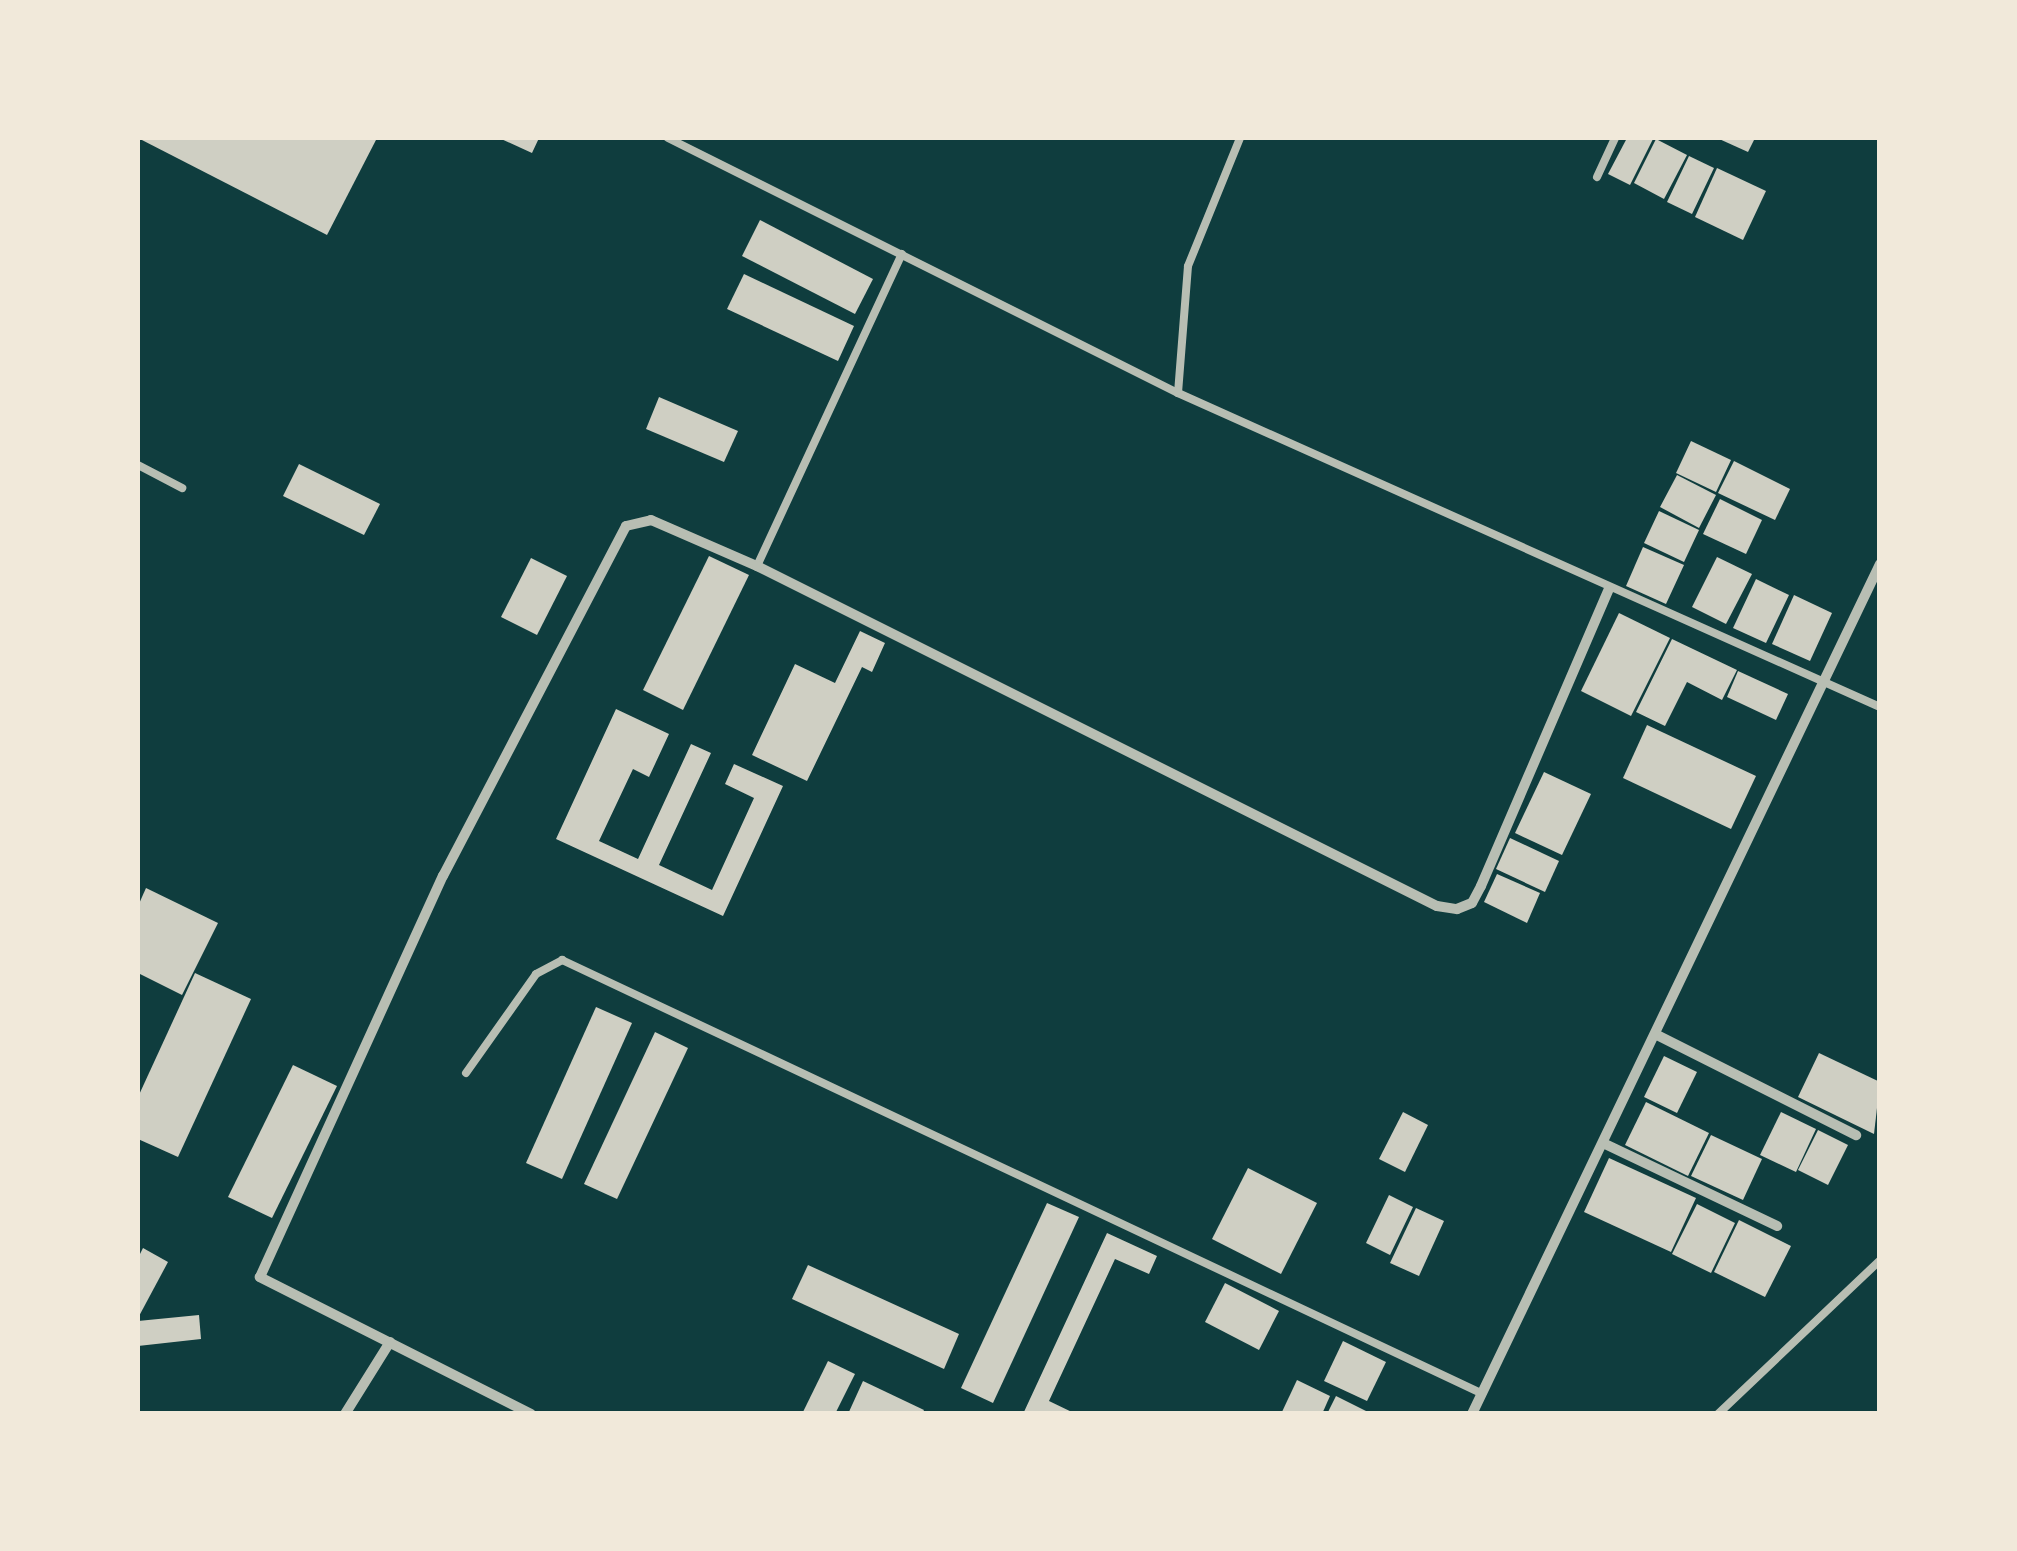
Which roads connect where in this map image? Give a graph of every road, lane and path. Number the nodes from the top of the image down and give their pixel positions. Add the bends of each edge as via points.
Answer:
1 (668, 138) edge
2 (1240, 138) edge
3 (1616, 138) edge
4 (1597, 177) dead end
5 (902, 254) junction
6 (1178, 392) junction
7 (138, 465) edge
8 (182, 488) dead end
9 (1880, 564) edge
10 (757, 566) junction
11 (1609, 589) junction
12 (1822, 681) junction
13 (1880, 707) edge
14 (1656, 1034) junction
15 (466, 1073) dead end
16 (1856, 1135) dead end
17 (1603, 1144) junction
18 (1777, 1226) dead end
19 (1880, 1260) edge
20 (390, 1342) junction
21 (1481, 1393) junction
22 (345, 1414) edge
23 (531, 1414) edge
24 (1472, 1414) edge
25 (1718, 1414) edge

1 - 5 lane
2 - 6 lane via 1188,266
3 - 4 lane
5 - 6 lane
5 - 10 lane
6 - 11 lane
7 - 8 lane
9 - 12 street
10 - 11 street via 1438,906 1457,909 1472,904 1481,886
10 - 20 street via 651,520 626,526 443,876 260,1277
11 - 12 lane
12 - 13 lane
12 - 14 street
14 - 16 street
14 - 17 street
15 - 21 lane via 536,974 562,960
17 - 18 street
17 - 21 street
19 - 25 lane
20 - 22 street
20 - 23 street
21 - 24 street

